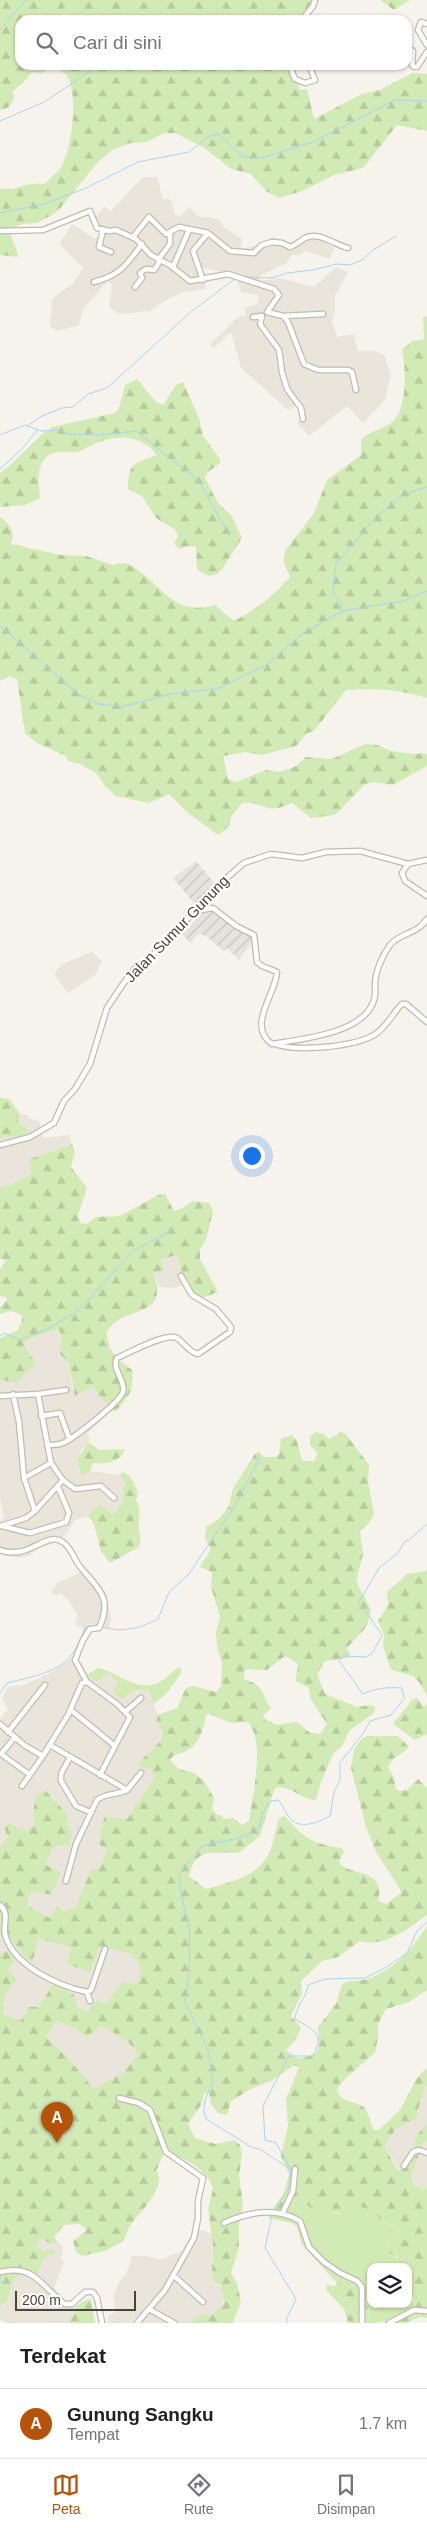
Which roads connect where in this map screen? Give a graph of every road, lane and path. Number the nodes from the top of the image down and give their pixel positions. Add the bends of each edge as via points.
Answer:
1 (315, 0) edge
2 (306, 15) edge
3 (427, 24) edge
4 (427, 44) edge
5 (412, 50) edge
6 (427, 52) edge
7 (412, 65) edge
8 (412, 65) edge
9 (291, 70) edge
10 (311, 70) edge
11 (103, 230) junction
12 (189, 230) junction
13 (0, 231) edge
14 (170, 233) junction
15 (208, 233) junction
16 (133, 237) junction
17 (142, 244) junction
18 (348, 248) dead end
19 (111, 252) dead end
20 (159, 260) junction
21 (173, 267) junction
22 (202, 280) junction
23 (94, 282) dead end
24 (135, 287) dead end
25 (268, 314) junction
26 (324, 314) dead end
27 (262, 316) junction
28 (283, 316) junction
29 (252, 317) dead end
30 (356, 390) dead end
31 (303, 419) dead end
32 (427, 860) edge
33 (408, 864) junction
34 (427, 896) edge
35 (195, 911) junction
36 (427, 919) edge
37 (427, 1022) edge
38 (272, 1044) junction
39 (0, 1145) edge
40 (181, 1276) dead end
41 (66, 1390) dead end
42 (13, 1394) junction
43 (38, 1394) junction
44 (0, 1396) edge
45 (41, 1416) junction
46 (69, 1438) junction
47 (47, 1445) junction
48 (51, 1463) junction
49 (24, 1478) junction
50 (63, 1480) junction
51 (58, 1487) junction
52 (114, 1498) dead end
53 (35, 1511) junction
54 (1, 1526) edge
55 (0, 1550) edge
56 (87, 1682) junction
57 (45, 1685) dead end
58 (140, 1698) dead end
59 (71, 1710) junction
60 (126, 1712) junction
61 (0, 1724) edge
62 (8, 1732) junction
63 (15, 1737) junction
64 (50, 1745) junction
65 (115, 1746) junction
66 (42, 1756) junction
67 (70, 1757) junction
68 (141, 1773) dead end
69 (30, 1775) junction
70 (100, 1775) junction
71 (22, 1786) dead end
72 (127, 1790) junction
73 (90, 1812) junction
74 (66, 1881) dead end
75 (0, 1905) edge
76 (106, 1948) dead end
77 (87, 1992) junction
78 (90, 2001) dead end
79 (119, 2098) dead end
80 (427, 2153) edge
81 (404, 2166) dead end
82 (295, 2169) dead end
83 (282, 2214) junction
84 (224, 2223) dead end
85 (2, 2272) edge
86 (174, 2276) junction
87 (203, 2302) dead end
88 (149, 2309) junction
89 (427, 2311) edge
90 (102, 2323) edge
91 (137, 2323) edge
92 (174, 2323) edge
93 (362, 2323) edge
94 (389, 2323) edge

1 - 2 street
3 - 4 street via 421,22 418,30
5 - 7 street
6 - 8 street via 417,67
9 - 10 street via 295,80 305,83 315,80
11 - 13 street via 96,226 89,211 43,230
11 - 16 street via 116,230
11 - 19 street via 99,247
12 - 14 street via 179,227
12 - 15 street
12 - 21 street
14 - 16 street via 166,234 149,217
14 - 20 street via 170,244
15 - 18 street via 226,249 238,253 254,253 264,244 276,242 290,247 306,237 326,238
15 - 22 street via 193,251
16 - 17 street
17 - 20 street
17 - 23 street via 123,269 112,277
20 - 21 street
20 - 24 street via 154,270 146,268 140,273 142,278
21 - 22 street via 190,281
22 - 25 street via 222,274 239,276 278,292
25 - 27 street
25 - 28 street
26 - 28 street
27 - 29 street
27 - 31 street via 260,324 279,350 287,389 301,408
28 - 30 street via 304,364 318,370 352,372
32 - 33 street
33 - 34 street via 403,869 405,881
33 - 35 street, Jalan Sumur Gunung via 360,851 326,852 302,858 265,854 236,869 201,900
35 - 38 street via 213,908 254,935 257,962 277,972 262,1023 265,1036
35 - 39 street, Jalan Sumur Gunung via 122,984 107,1008 90,1064 64,1101 54,1123 30,1137
36 - 38 street via 420,928 389,947 376,979 374,1002 356,1021 318,1036
37 - 38 street via 402,1004 389,1023 356,1042 326,1047
40 - 46 street via 192,1295 219,1312 231,1328 230,1332 198,1354 171,1336 117,1358 115,1364 123,1388 121,1395 97,1419
41 - 43 street
42 - 43 street
42 - 44 street
42 - 49 street
43 - 45 street
45 - 46 street via 60,1413
45 - 47 street
46 - 47 street via 63,1443
47 - 48 street
48 - 49 street
48 - 50 street
49 - 53 street
50 - 51 street
50 - 52 street via 75,1489 101,1486
51 - 53 street
51 - 54 street via 69,1513 66,1522 30,1533
53 - 54 street via 26,1518
55 - 56 street via 23,1552 50,1540 60,1541 102,1594 106,1609 99,1627 88,1630 76,1657
56 - 59 street via 82,1684
56 - 60 street
57 - 62 street
58 - 60 street
59 - 64 street
59 - 65 street
60 - 65 street via 130,1721
61 - 62 street
62 - 63 street
63 - 66 street
63 - 69 street via 0,1754
64 - 66 street
64 - 67 street
65 - 70 street
66 - 69 street
67 - 70 street
67 - 73 street via 60,1774 61,1781 76,1806
68 - 72 street
69 - 71 street
70 - 72 street
72 - 73 street via 100,1797
73 - 74 street via 76,1844
75 - 77 street via 6,1915 4,1932 7,1942 21,1960 36,1972
76 - 77 street via 91,1990
77 - 78 street
79 - 86 street via 139,2103 150,2110 166,2152 203,2177 196,2233
80 - 81 street via 413,2152
82 - 83 street via 293,2191
83 - 84 street via 252,2212
83 - 93 street via 300,2221 306,2242 324,2262 360,2284 363,2292
85 - 90 street via 33,2275 66,2304 72,2304 85,2292 92,2292 97,2298
86 - 87 street
86 - 88 street
88 - 91 street
88 - 92 street
89 - 94 street via 414,2310

